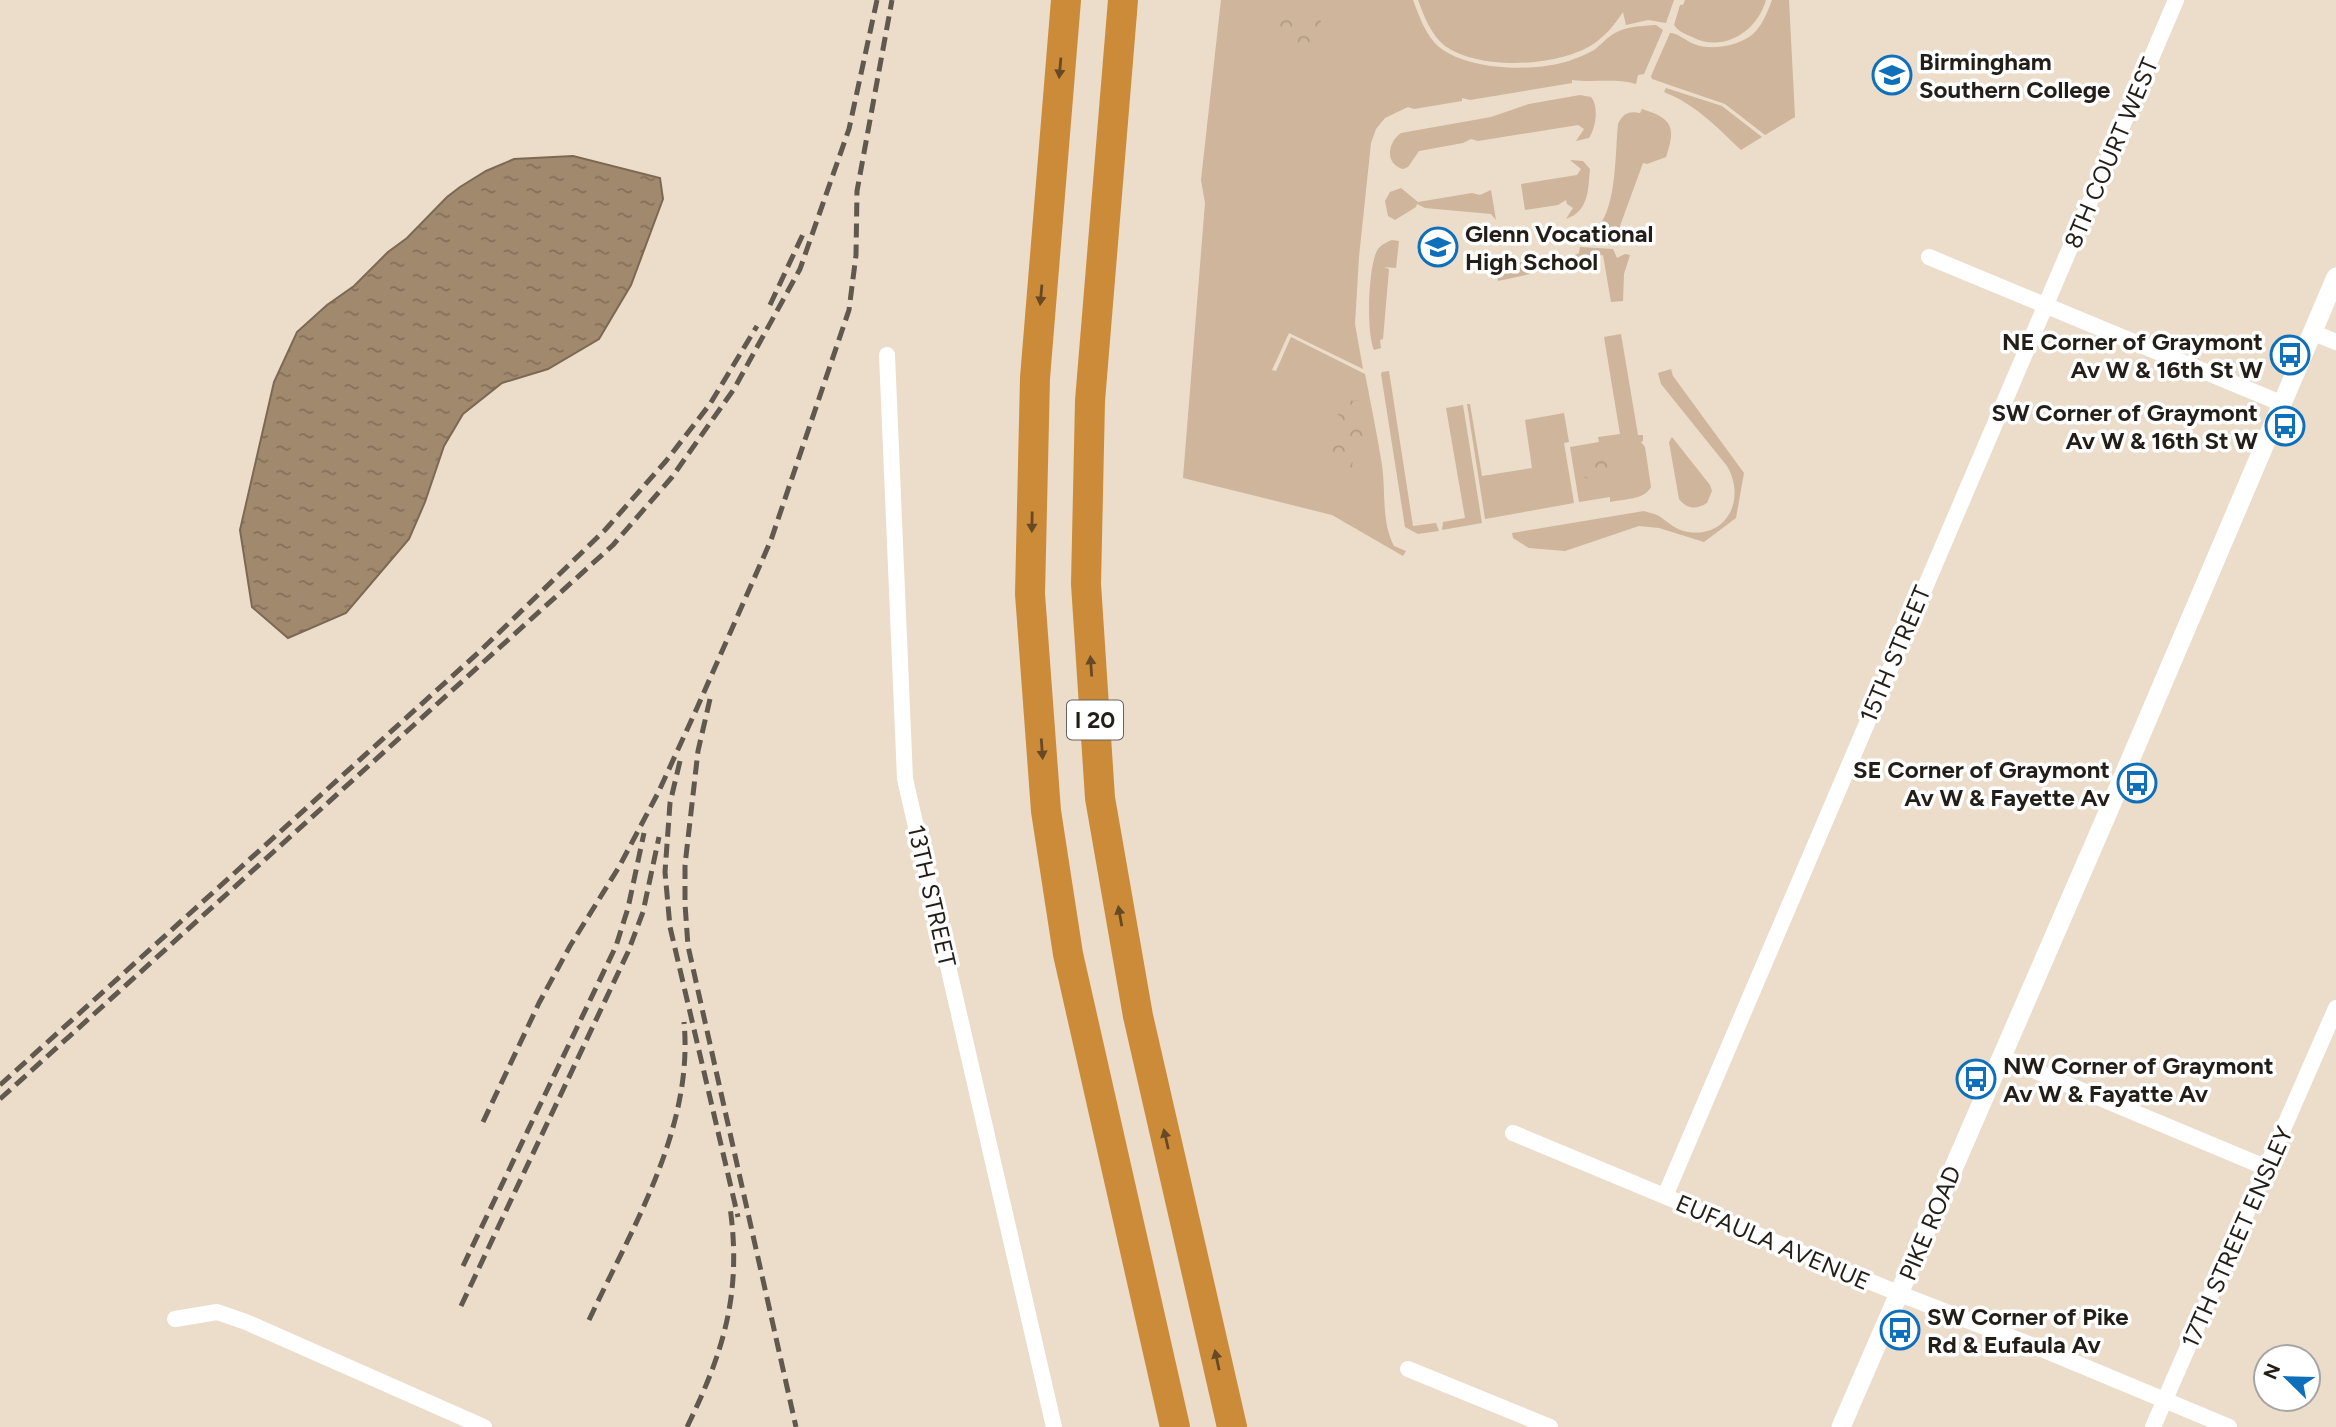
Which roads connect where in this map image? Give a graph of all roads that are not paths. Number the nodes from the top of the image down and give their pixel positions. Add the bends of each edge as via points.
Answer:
1 (1066, 0) edge
2 (1123, 0) edge
3 (2176, 0) edge
4 (1929, 257) dead end
5 (2336, 277) edge
6 (2045, 305) junction
7 (2314, 333) junction
8 (2336, 342) edge
9 (887, 355) dead end
10 (2283, 404) junction
11 (2336, 1008) edge
12 (2002, 1057) junction
13 (1513, 1133) dead end
14 (2267, 1168) junction
15 (1665, 1196) junction
16 (1900, 1294) junction
17 (175, 1319) dead end
18 (1408, 1369) dead end
19 (2165, 1401) junction
20 (461, 1422) edge
21 (484, 1427) edge
22 (1054, 1427) edge
23 (1175, 1427) edge
24 (1232, 1427) edge
25 (1550, 1427) edge
26 (1841, 1427) edge
27 (2153, 1427) edge
28 (2228, 1427) edge

1 -> 23 highway, I 20 via 1034,392 1030,594 1046,811 1068,954
24 -> 2 highway, I 20 via 1138,1016 1100,798 1086,584 1090,401
3 - 6 street, 8TH COURT WEST
4 - 6 street
5 - 7 street, PIKE ROAD
6 - 10 street
6 - 15 street, 15TH STREET
7 - 8 street
7 - 10 street, PIKE ROAD
9 - 22 street, 13TH STREET via 905,779
10 - 12 street, PIKE ROAD
11 - 14 street, 17TH STREET ENSLEY
12 - 14 street
12 - 16 street, PIKE ROAD
13 - 15 street, EUFAULA AVENUE
14 - 19 street, 17TH STREET ENSLEY
15 - 16 street, EUFAULA AVENUE
16 - 19 street, EUFAULA AVENUE
16 - 26 street, PIKE ROAD
17 - 20 street via 217,1312 246,1322
18 - 25 street
19 - 27 street, 17TH STREET ENSLEY
19 - 28 street, EUFAULA AVENUE
20 - 21 street

